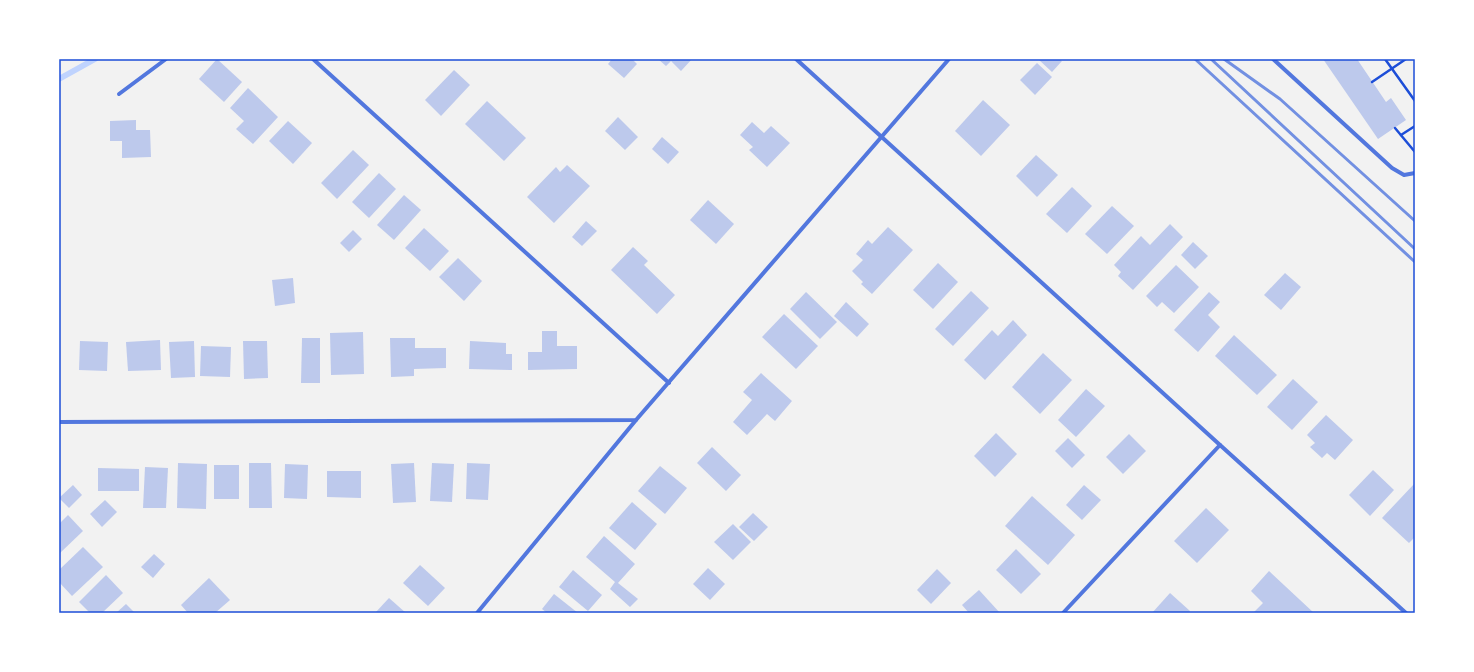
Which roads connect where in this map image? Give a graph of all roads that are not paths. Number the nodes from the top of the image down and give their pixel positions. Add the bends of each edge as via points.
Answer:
1 (166, 59) edge
2 (314, 59) edge
3 (796, 59) edge
4 (949, 59) edge
5 (1272, 59) edge
6 (119, 94) dead end
7 (882, 137) junction
8 (1415, 173) edge
9 (669, 383) junction
10 (636, 420) junction
11 (59, 422) edge
12 (1220, 445) junction
13 (477, 613) edge
14 (1063, 613) edge
15 (1406, 613) edge

1 - 6 street
2 - 9 street
3 - 7 street
4 - 7 street
5 - 8 street via 1392,168 1404,175
7 - 9 street
7 - 12 street
9 - 10 street
10 - 11 street
10 - 13 street
12 - 14 street
12 - 15 street

